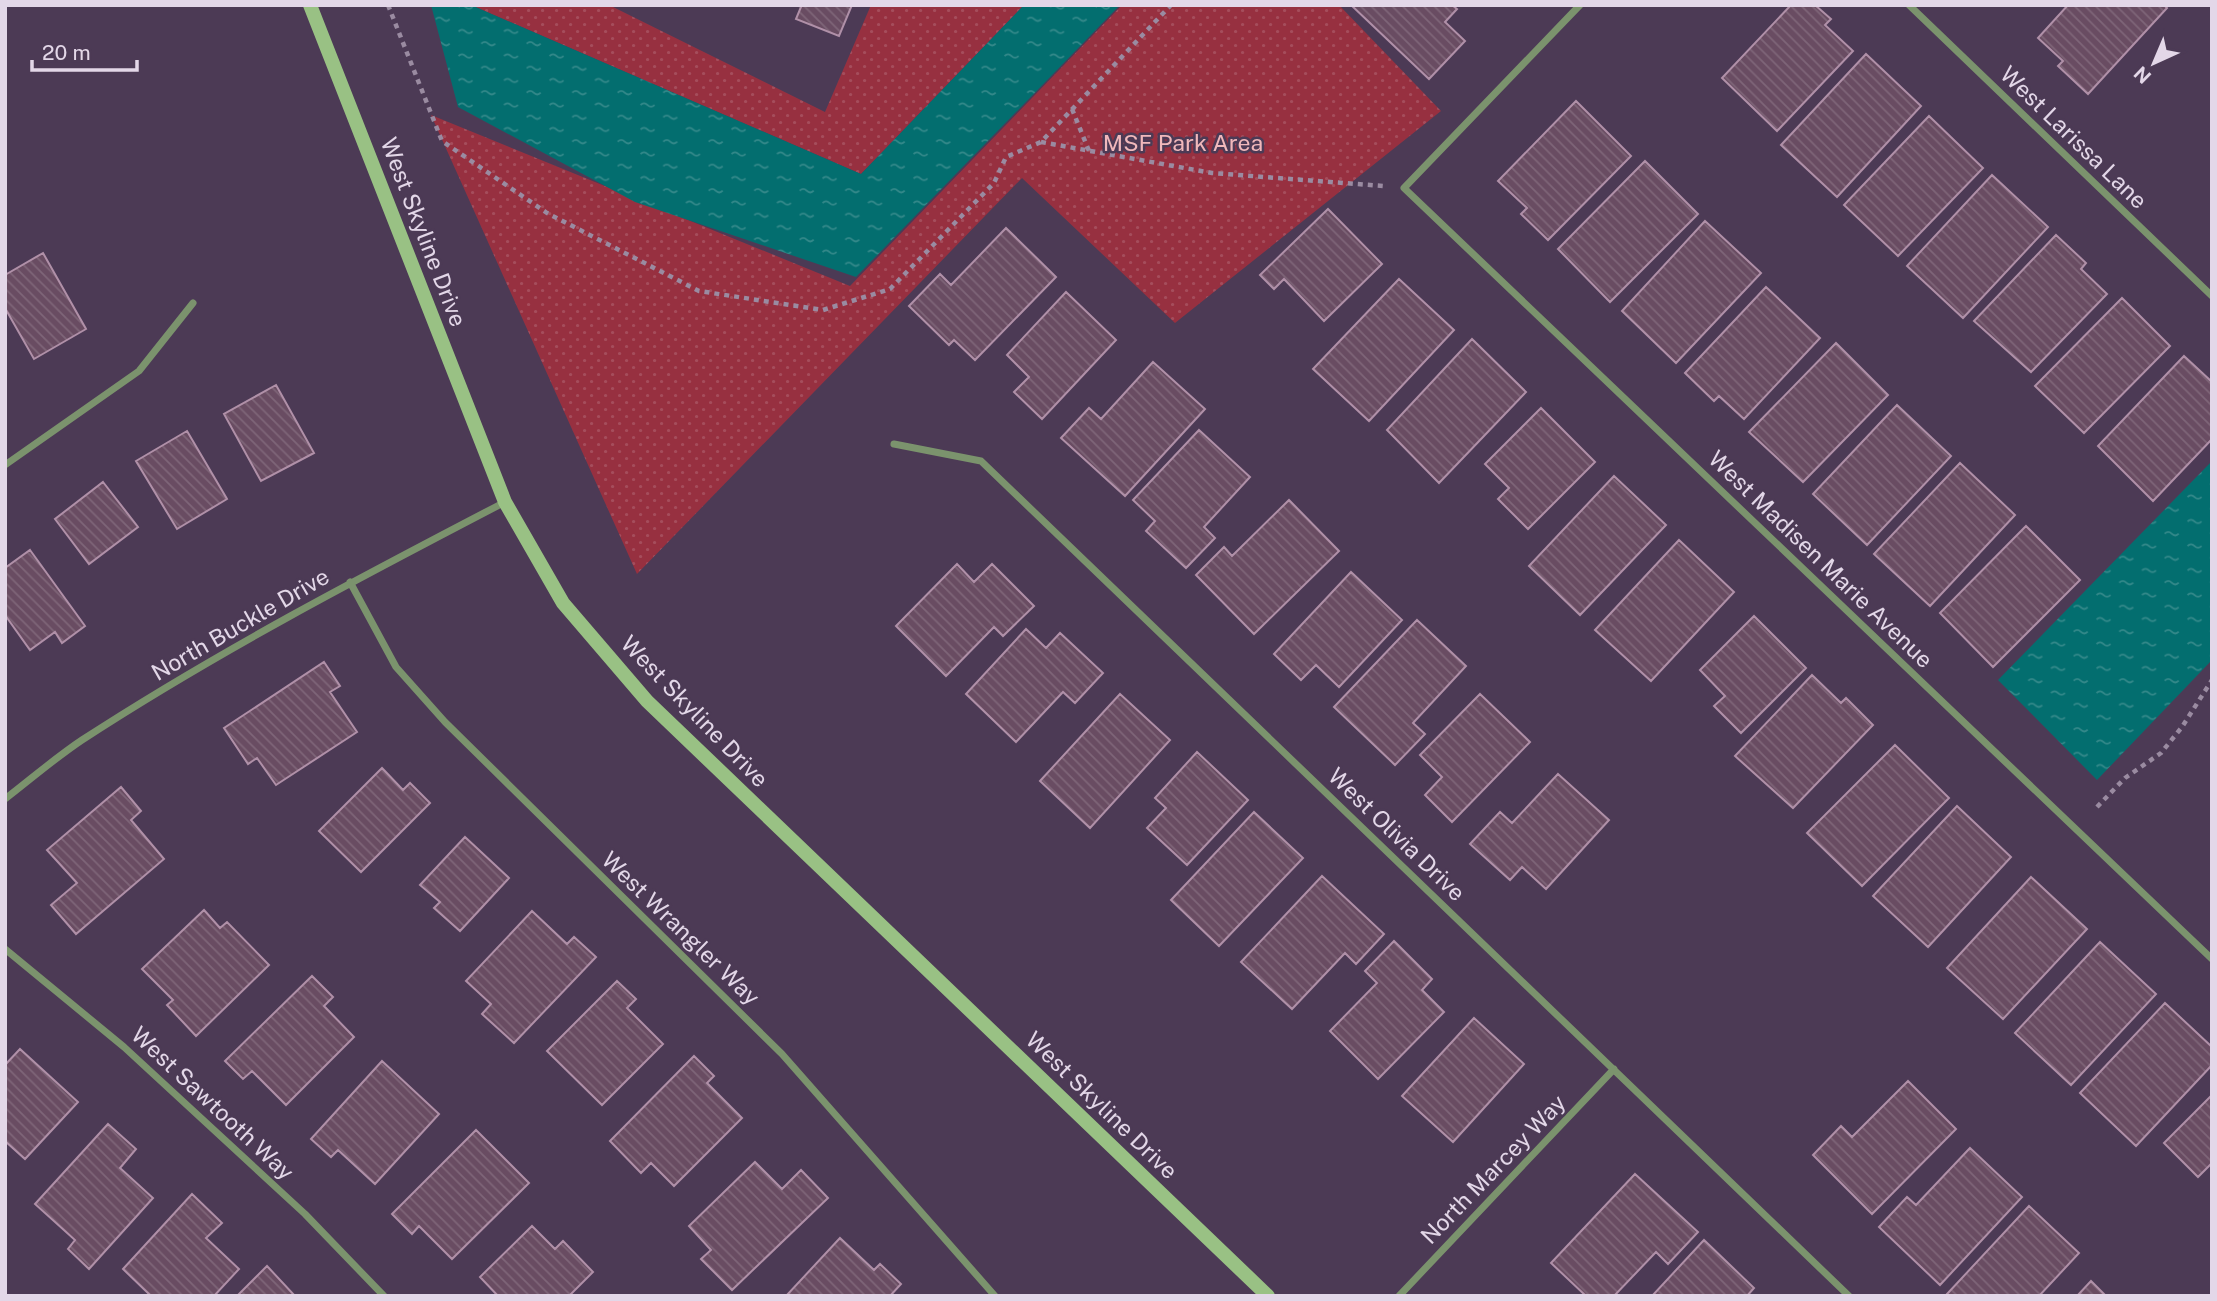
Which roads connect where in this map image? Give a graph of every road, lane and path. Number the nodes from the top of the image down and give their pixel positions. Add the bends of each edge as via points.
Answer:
1 (310, 5) edge
2 (388, 5) edge
3 (1171, 5) edge
4 (1580, 5) edge
5 (1909, 5) edge
6 (1072, 108) junction
7 (1041, 142) junction
8 (1090, 151) junction
9 (1404, 188) junction
10 (2212, 296) edge
11 (193, 303) dead end
12 (894, 444) dead end
13 (5, 465) edge
14 (505, 502) junction
15 (350, 582) junction
16 (2212, 680) edge
17 (5, 799) edge
18 (2097, 807) dead end
19 (5, 948) edge
20 (2212, 959) edge
21 (1614, 1069) junction
22 (384, 1296) edge
23 (995, 1296) edge
24 (1268, 1296) edge
25 (1399, 1296) edge
26 (1849, 1296) edge

1 - 14 street, West Skyline Drive
2 - 7 path via 442,141 547,213 699,291 822,310 890,289 994,183 1006,157
3 - 6 path
4 - 9 street
5 - 10 street, West Larissa Lane
6 - 7 path
6 - 8 path
7 - 8 path
8 - 9 path via 1212,173
9 - 20 street, West Madisen Marie Avenue
11 - 13 street via 139,371
12 - 21 street, West Olivia Drive via 981,461
14 - 15 street, North Buckle Drive
14 - 24 street, West Skyline Drive via 563,603 647,701
15 - 17 street, North Buckle Drive via 91,735
15 - 23 street, West Wrangler Way via 396,667 526,803 782,1054
16 - 18 path via 2161,753 2125,778
19 - 22 street, West Sawtooth Way via 124,1047 305,1214
21 - 25 street, North Marcey Way
21 - 26 street, West Olivia Drive

